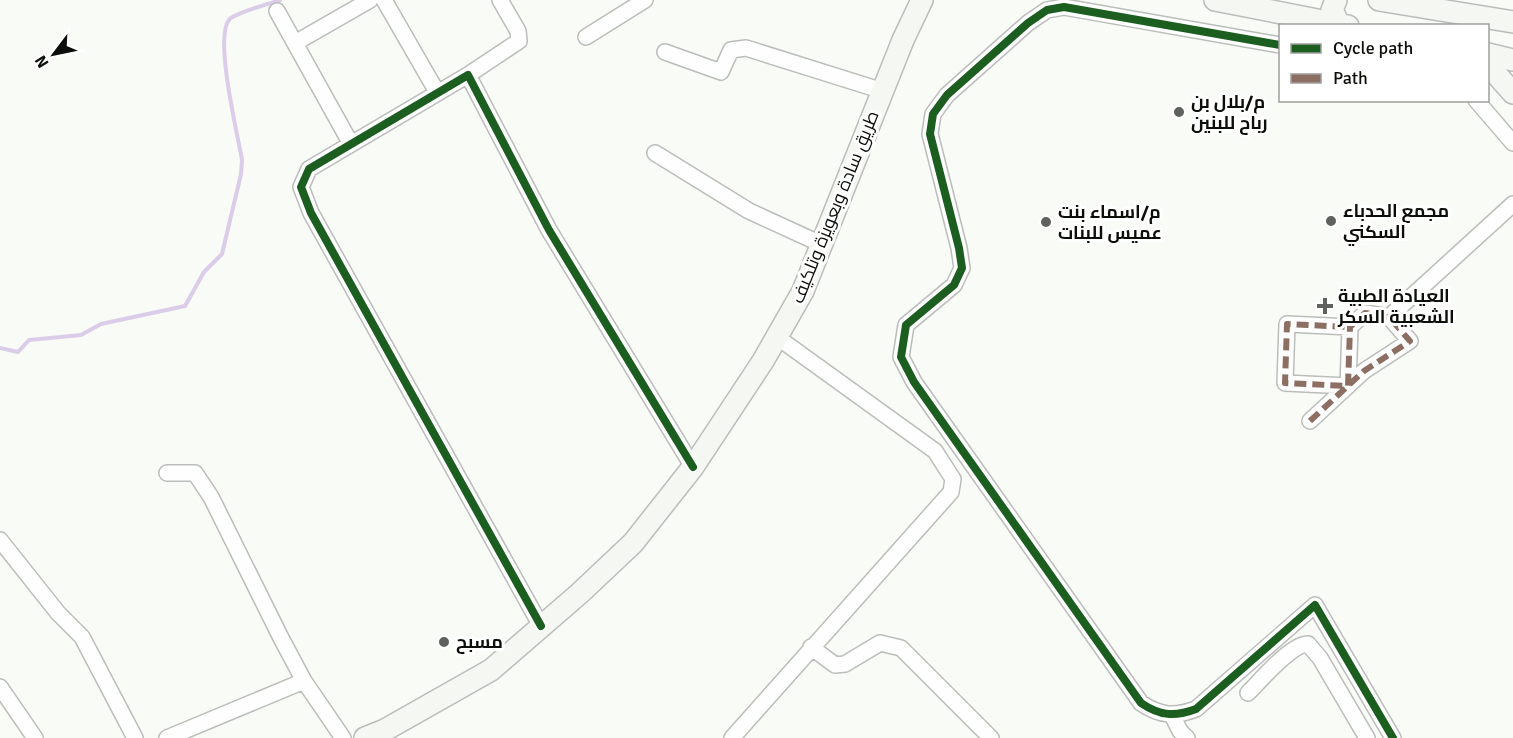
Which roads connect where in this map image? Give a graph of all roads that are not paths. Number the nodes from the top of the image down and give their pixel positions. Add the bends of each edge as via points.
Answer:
1 (370, 0) edge
2 (384, 0) edge
3 (500, 0) edge
4 (922, 0) edge
5 (1215, 0) edge
6 (1336, 0) edge
7 (1379, 0) edge
8 (637, 2) edge
9 (1436, 5) edge
10 (277, 11) dead end
11 (1513, 22) edge
12 (1339, 24) edge
13 (1343, 24) edge
14 (586, 37) dead end
15 (295, 43) junction
16 (1279, 45) edge
17 (665, 52) dead end
18 (1489, 54) edge
19 (1513, 60) edge
20 (1489, 66) edge
21 (468, 75) junction
22 (883, 91) junction
23 (437, 92) junction
24 (1513, 93) edge
25 (1478, 102) edge
26 (1513, 143) edge
27 (351, 144) junction
28 (656, 153) dead end
29 (1513, 204) edge
30 (821, 244) junction
31 (1389, 317) junction
32 (1350, 327) junction
33 (777, 338) junction
34 (1348, 386) junction
35 (1310, 421) dead end
36 (693, 467) junction
37 (167, 474) dead end
38 (0, 540) edge
39 (541, 626) junction
40 (811, 647) junction
41 (304, 681) junction
42 (0, 687) edge
43 (1248, 693) dead end
44 (1172, 715) junction
45 (35, 738) edge
46 (135, 738) edge
47 (167, 738) edge
48 (343, 738) edge
49 (364, 738) edge
50 (732, 738) edge
51 (991, 738) edge
52 (1187, 738) edge
53 (1367, 738) edge
54 (1393, 738) edge

1 - 15 street
2 - 23 street
3 - 21 street via 518,31 519,41
4 - 22 main road, طريق سادة وبعويزة وتلكيف
5 - 12 main road
6 - 13 main road via 1332,10
7 - 9 main road
8 - 14 street
9 - 11 main road
10 - 15 street
15 - 27 street
16 - 44 street via 1054,8 1028,24 947,95 930,124 962,268 954,285 906,325 901,346 906,370 1131,692 1151,710
17 - 22 street via 721,72 731,50 746,48
18 - 19 main road
20 - 24 main road
21 - 23 street
21 - 36 street via 549,230
22 - 30 main road, طريق سادة وبعويزة وتلكيف
23 - 27 street
25 - 26 street
27 - 39 street via 309,169 301,187 310,213
28 - 30 street via 749,211
29 - 31 street
30 - 33 main road, طريق سادة وبعويزة وتلكيف via 803,291
31 - 32 street via 1365,313
31 - 34 street via 1410,341
32 - 34 street
32 - 34 street via 1287,324 1286,345 1285,383
33 - 36 main road, طريق سادة وبعويزة وتلكيف
33 - 40 street via 935,451 953,479 951,492
34 - 35 street
36 - 39 main road, طريق سادة وبعويزة وتلكيف via 633,543
37 - 41 street via 195,473 211,497
38 - 46 street via 82,637
39 - 49 main road, طريق سادة وبعويزة وتلكيف via 491,670
40 - 50 street
40 - 51 street via 835,665 845,664 880,643 901,648
41 - 47 street
41 - 48 street
42 - 45 street
43 - 53 street via 1300,644 1308,644
44 - 52 street
44 - 54 street via 1206,702 1315,605

